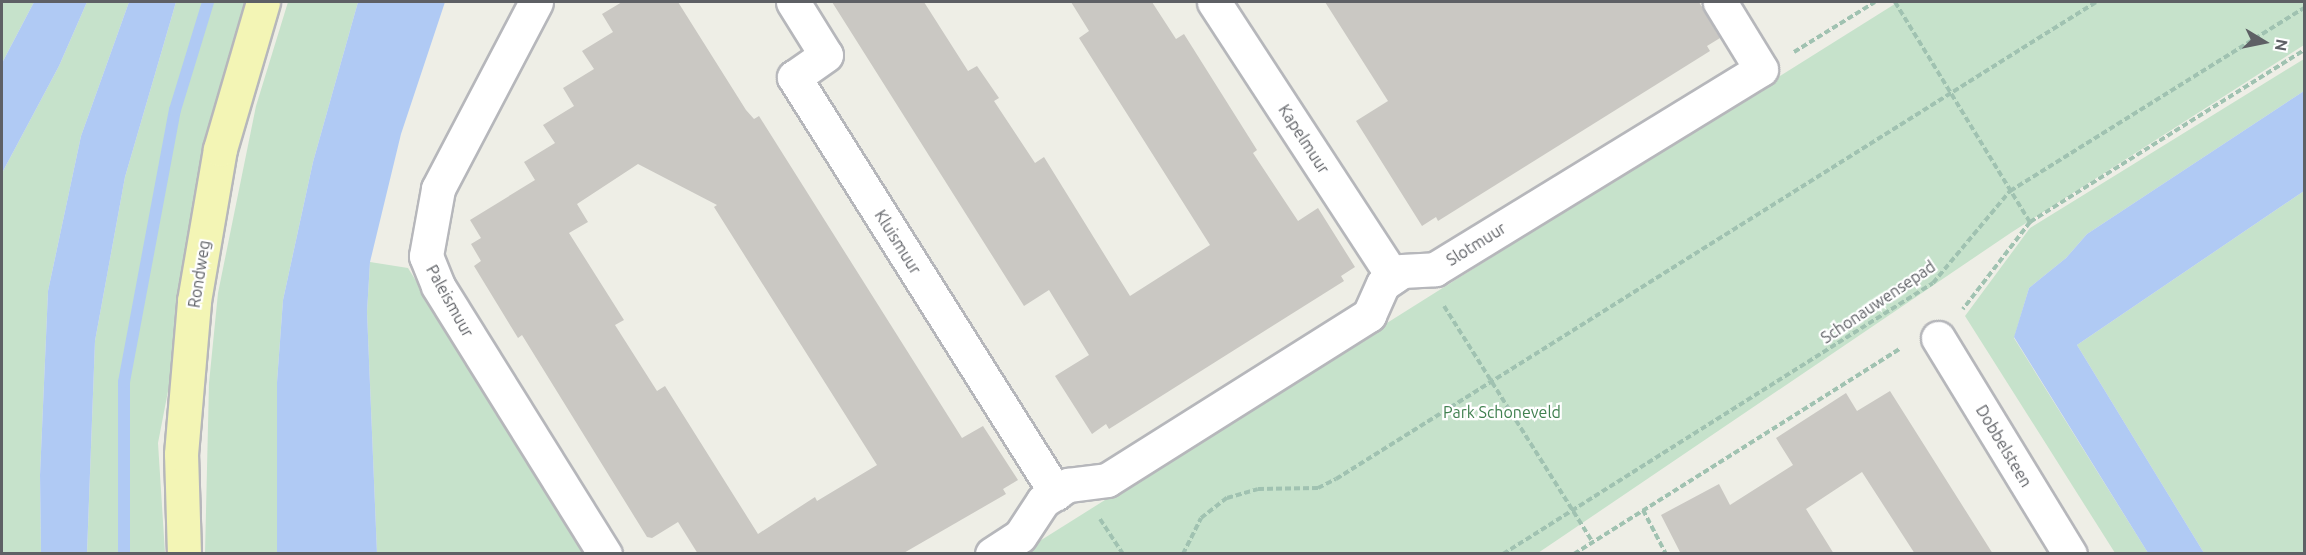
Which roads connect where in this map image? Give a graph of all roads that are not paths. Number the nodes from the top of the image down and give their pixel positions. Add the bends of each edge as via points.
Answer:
1 (263, 2) edge
2 (536, 2) edge
3 (793, 2) edge
4 (1214, 2) edge
5 (1720, 2) edge
6 (1407, 273) junction
7 (1938, 338) dead end
8 (1056, 493) junction
9 (184, 554) edge
10 (605, 554) edge
11 (992, 554) edge
12 (2070, 554) edge

1 - 9 main road, Rondweg via 220,149 194,301 181,454
2 - 10 street, Paleismuur via 438,189 426,256 438,286
3 - 8 street, Kluismuur via 826,55 794,77
4 - 6 street, Kapelmuur
5 - 6 street, Slotmuur via 1761,69 1435,269
6 - 8 street via 1383,284 1369,315 1107,480 1068,485
7 - 12 street, Dobbelsteen
8 - 11 street via 1043,501 1020,536

